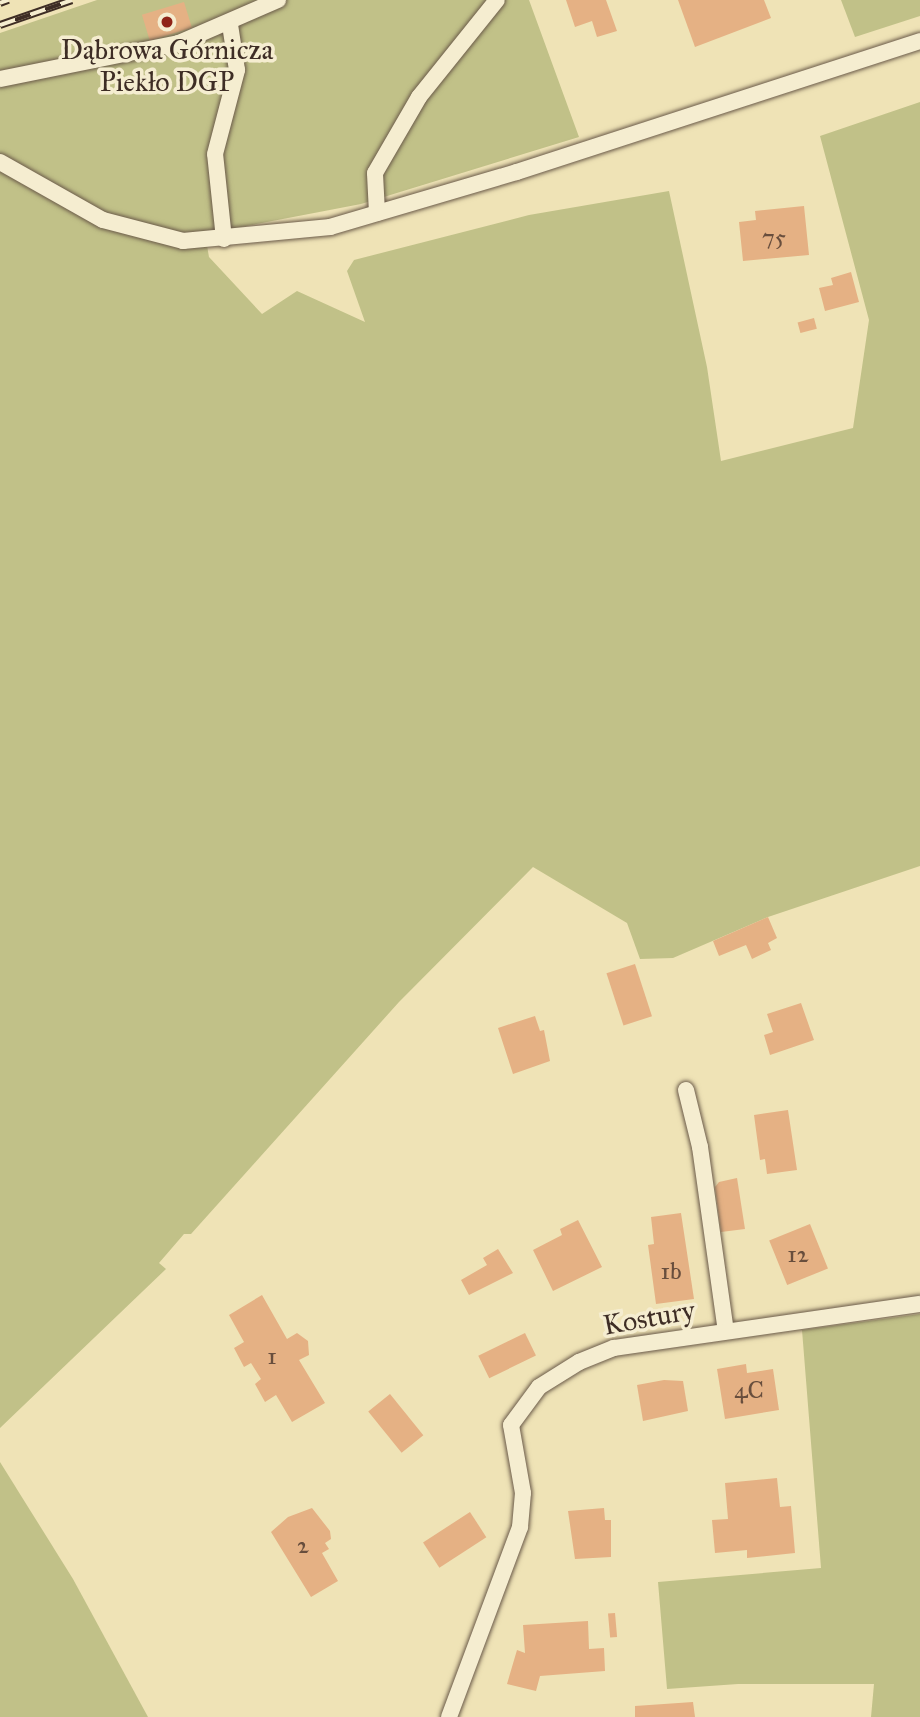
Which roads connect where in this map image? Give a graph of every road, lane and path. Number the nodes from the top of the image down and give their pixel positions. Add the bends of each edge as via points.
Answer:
1 (278, 0) edge
2 (497, 0) edge
3 (230, 25) junction
4 (920, 40) edge
5 (0, 79) edge
6 (0, 162) edge
7 (377, 213) junction
8 (224, 239) junction
9 (686, 1090) dead end
10 (920, 1304) edge
11 (726, 1331) junction
12 (449, 1717) edge

1 - 3 lane
2 - 7 lane via 419,97 375,173
3 - 5 lane via 127,56
3 - 8 lane via 237,70 215,154
4 - 7 lane
6 - 8 lane via 103,220 183,241
7 - 8 lane via 330,227
9 - 11 lane via 700,1147
10 - 11 lane, Kostury
11 - 12 lane, Kostury via 596,1353 539,1387 521,1405 511,1425 523,1493 520,1527

